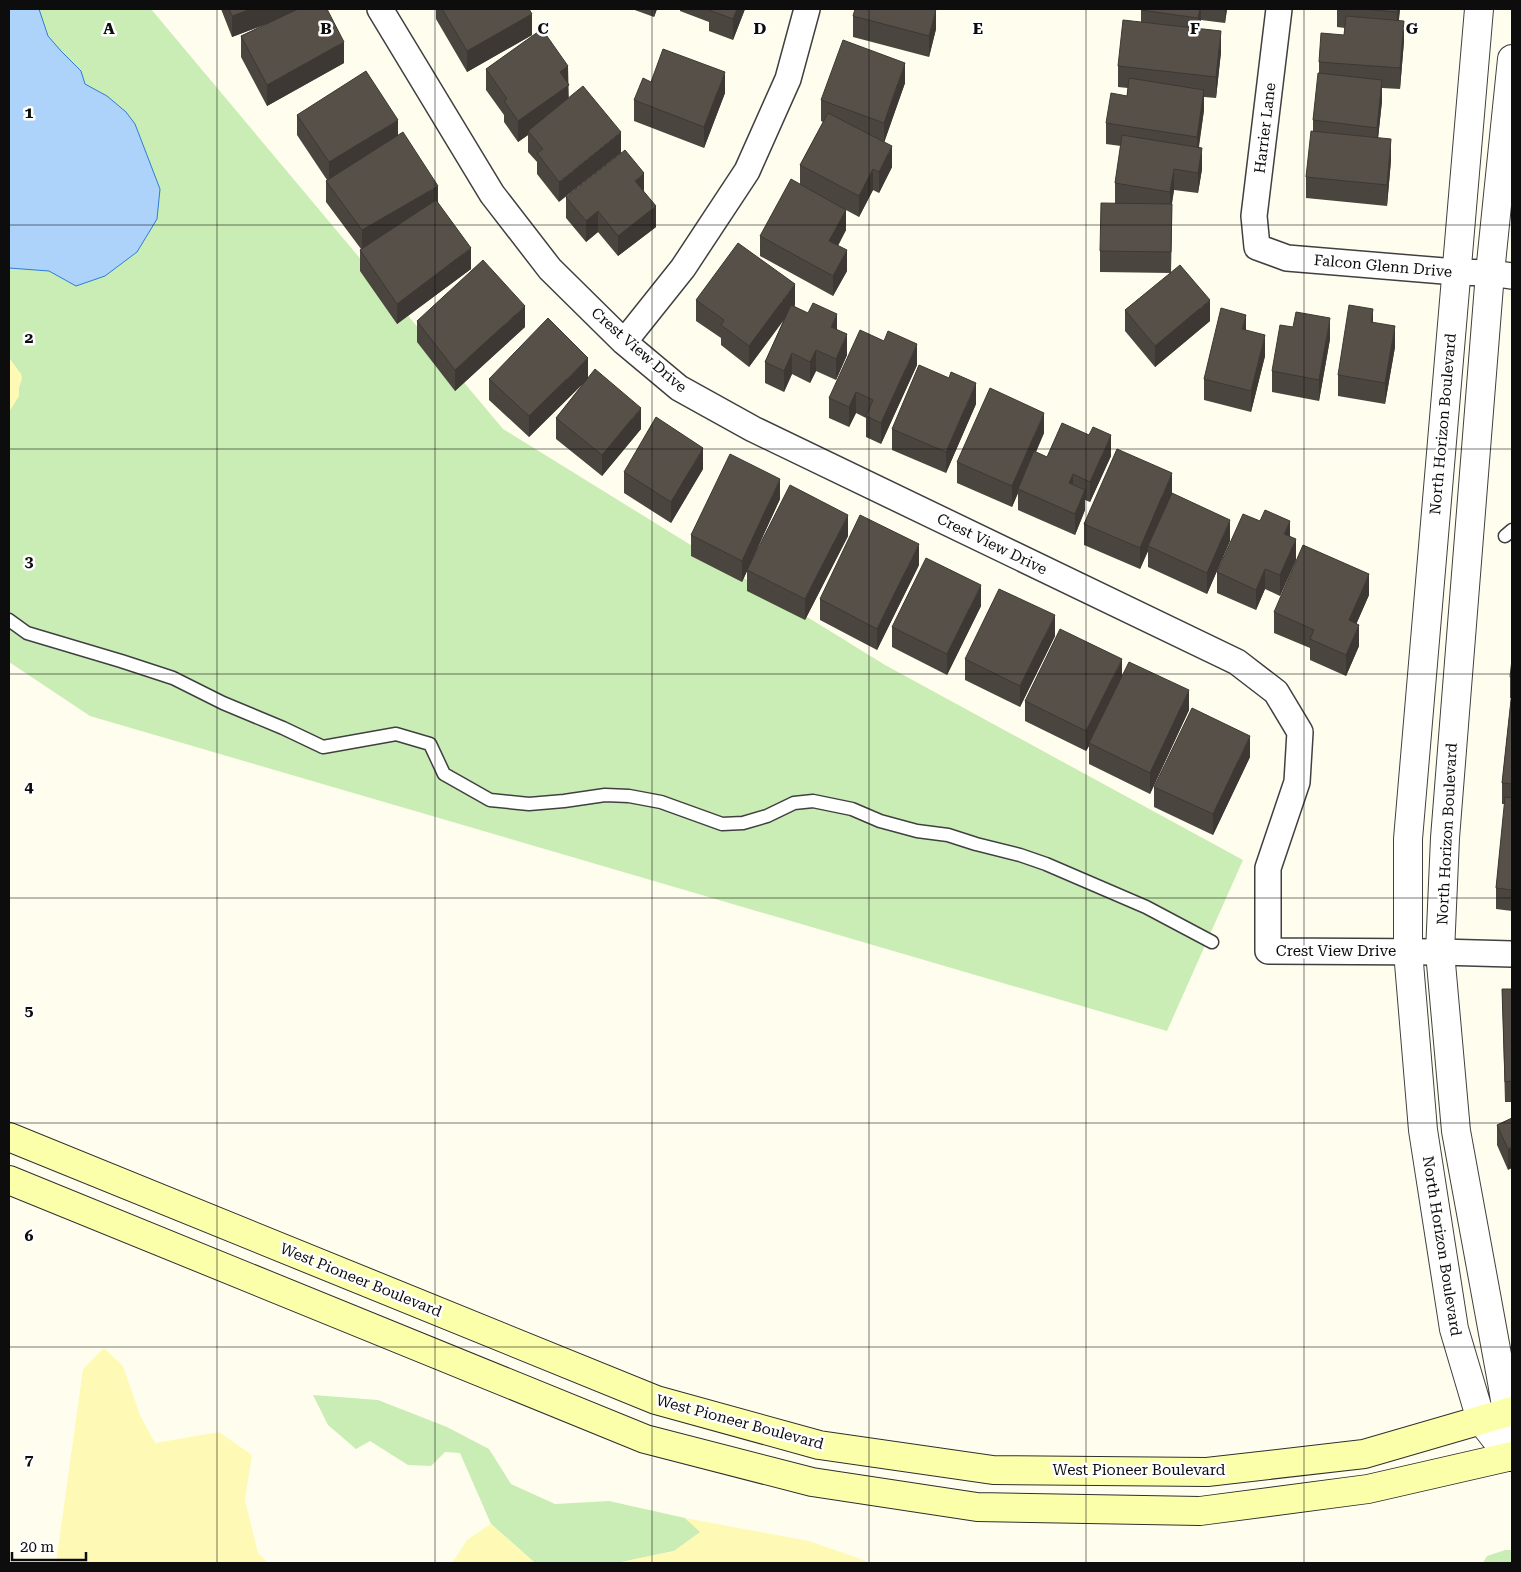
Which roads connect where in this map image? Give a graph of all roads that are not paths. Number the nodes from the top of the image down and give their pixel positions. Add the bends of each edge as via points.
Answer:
1 (380, 9) edge
2 (808, 9) edge
3 (1279, 9) edge
4 (1479, 9) edge
5 (1512, 59) edge
6 (1257, 247) joint
7 (1456, 272) junction
8 (1501, 275) edge
9 (624, 342) junction
10 (9, 620) edge
11 (1212, 942) dead end
12 (1408, 951) junction
13 (1440, 952) junction
14 (1512, 954) edge
15 (9, 1138) edge
16 (9, 1180) edge
17 (1510, 1412) edge
18 (1481, 1420) junction
19 (1511, 1457) edge

1 - 9 street, Crest View Drive via 492,194 550,270
2 - 9 street via 788,79 747,170 684,268
3 - 6 street, Harrier Lane via 1254,216
4 - 7 street, North Horizon Boulevard
5 - 8 street, North Horizon Boulevard
6 - 7 street, Falcon Glenn Drive via 1287,258
7 - 8 street, Falcon Glenn Drive
7 - 12 street, North Horizon Boulevard via 1408,839
8 - 13 street, North Horizon Boulevard via 1445,838
9 - 12 street, Crest View Drive via 679,388 753,429 1237,662 1276,692 1300,732 1297,782 1268,868 1268,951
10 - 11 lane via 27,633 173,678 323,747 396,734 430,744 444,774 490,800 529,804 605,795 629,796 661,802 722,824 743,823 767,816 794,803 832,804 880,821 948,835 1046,864 1146,907
12 - 13 street, Crest View Drive
12 - 18 street, North Horizon Boulevard via 1423,1130 1452,1320
13 - 14 street, Crest View Drive
13 - 17 street, North Horizon Boulevard via 1456,1130
15 - 18 main road, West Pioneer Boulevard via 656,1400 819,1445 993,1470 1207,1472 1364,1454
16 - 19 main road via 645,1439 812,1482 976,1507 1200,1511 1368,1489
17 - 18 main road, West Pioneer Boulevard
17 - 19 street, North Horizon Boulevard
18 - 19 street, North Horizon Boulevard

